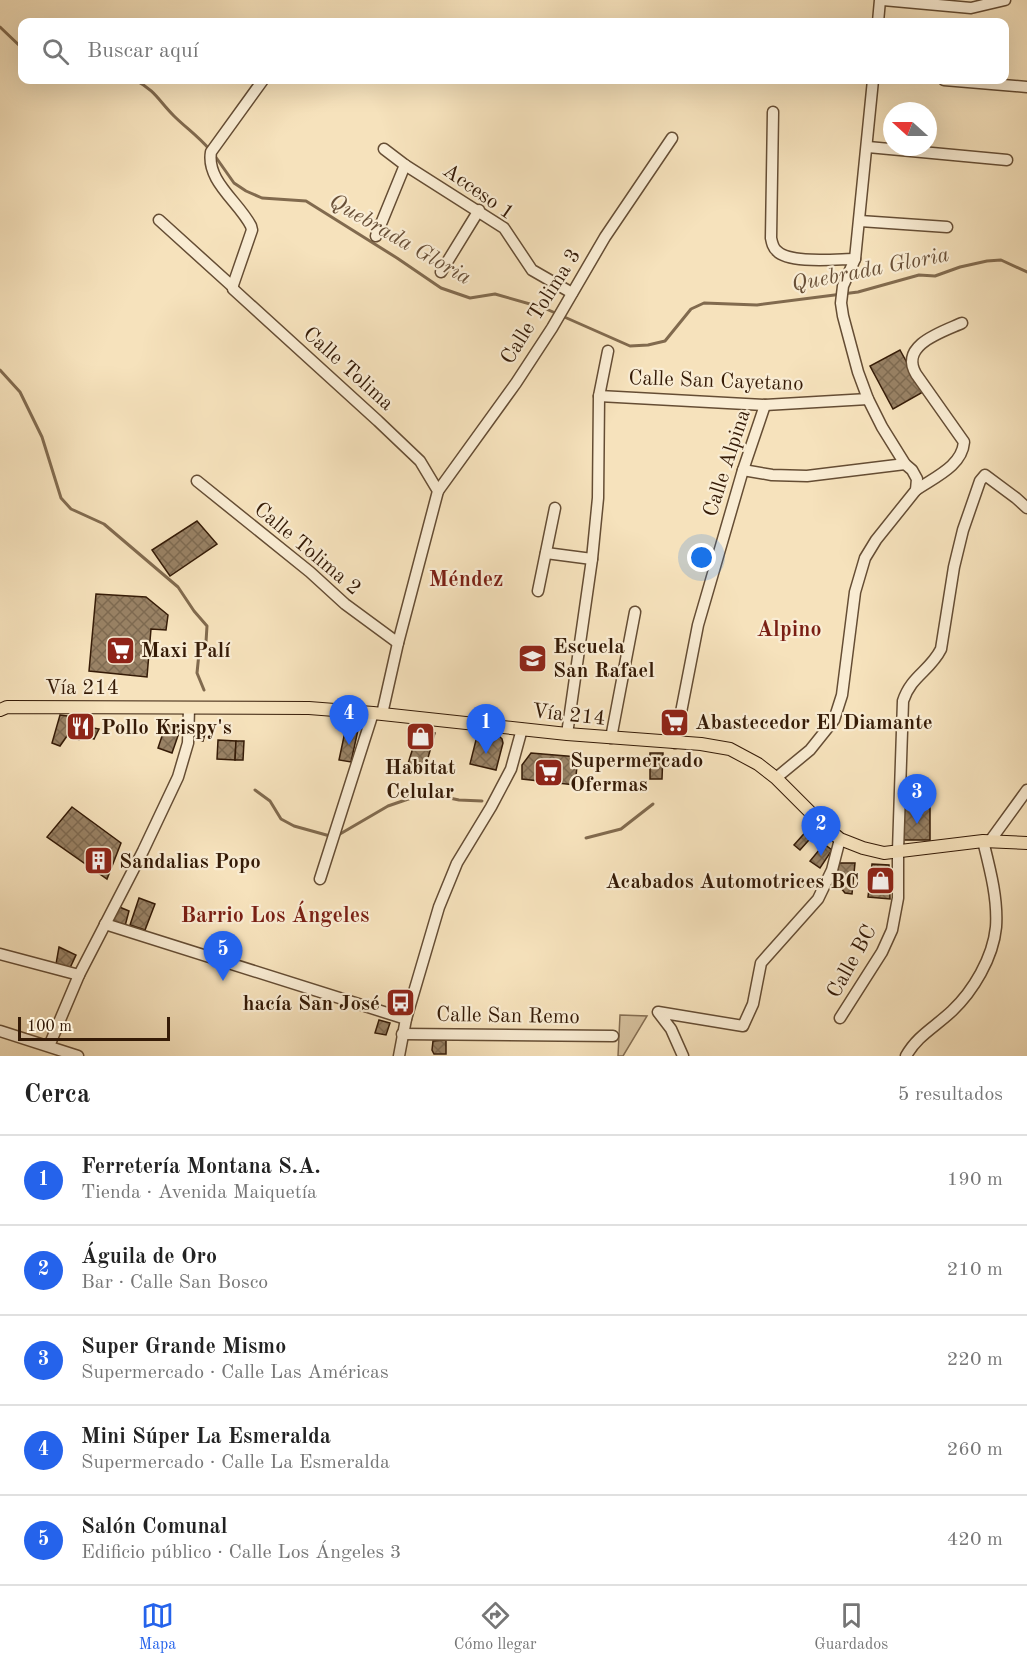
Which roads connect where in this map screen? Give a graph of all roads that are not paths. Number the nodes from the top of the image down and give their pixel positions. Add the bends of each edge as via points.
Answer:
1 (881, 0) edge
2 (1005, 0) edge
3 (879, 18) edge
4 (260, 84) edge
5 (873, 84) edge
6 (991, 84) edge
7 (1027, 87) edge
8 (773, 112) dead end
9 (672, 138) dead end
10 (868, 147) junction
11 (384, 149) dead end
12 (1007, 160) dead end
13 (405, 165) junction
14 (479, 210) junction
15 (159, 220) dead end
16 (860, 221) junction
17 (947, 226) dead end
18 (376, 236) dead end
19 (855, 259) junction
20 (441, 272) dead end
21 (233, 287) junction
22 (572, 293) junction
23 (962, 323) dead end
24 (608, 351) dead end
25 (599, 396) junction
26 (868, 399) junction
27 (765, 405) junction
28 (905, 464) junction
29 (743, 470) junction
30 (197, 480) dead end
31 (916, 490) junction
32 (438, 491) junction
33 (555, 508) dead end
34 (1027, 508) edge
35 (546, 553) junction
36 (592, 559) junction
37 (538, 591) dead end
38 (635, 612) dead end
39 (398, 643) junction
40 (189, 708) junction
41 (0, 710) edge
42 (378, 713) junction
43 (522, 729) junction
44 (567, 734) junction
45 (611, 738) junction
46 (675, 743) junction
47 (776, 778) junction
48 (1027, 790) edge
49 (840, 839) junction
50 (987, 841) junction
51 (1027, 843) edge
52 (898, 851) junction
53 (320, 879) dead end
54 (105, 924) junction
55 (0, 954) edge
56 (79, 975) junction
57 (840, 1018) dead end
58 (406, 1019) junction
59 (0, 1031) edge
60 (402, 1034) junction
61 (614, 1036) dead end
62 (49, 1046) junction
63 (78, 1056) edge
64 (399, 1056) edge
65 (683, 1056) edge
66 (906, 1056) edge

1 - 2 street via 971,8
1 - 3 street
4 - 21 street via 211,152 210,159 212,172 252,230
5 - 10 street
6 - 7 street
8 - 19 street via 773,245 777,252 795,259
9 - 22 street, Calle Tolima 3
10 - 12 street
10 - 16 street
11 - 13 street, Acceso 1
13 - 14 street, Acceso 1
13 - 18 street
14 - 20 street
14 - 22 street, Acceso 1 via 504,228 532,270
15 - 21 street, Calle Tolima
16 - 17 street
16 - 19 street
19 - 26 street via 843,286 841,303
21 - 32 street, Calle Tolima via 420,461
22 - 32 street, Calle Tolima 3 via 486,428
23 - 31 street via 925,341 911,360 916,375 964,442 957,462
24 - 25 street, Calle San Cayetano
25 - 27 street, Calle San Cayetano
25 - 36 street, Calle San Cayetano via 598,498
26 - 27 street, Calle San Cayetano
26 - 28 street
27 - 29 street, Calle Alpina
28 - 29 street via 807,476
28 - 31 street via 917,479
29 - 46 street, Calle Alpina via 698,625
30 - 39 street, Calle Tolima 2 via 345,604
31 - 47 street via 865,558 855,592 842,695 834,720 810,750
32 - 39 street
33 - 35 street
34 - 52 street, Calle BC via 985,475 977,487 954,567 941,649 936,660 910,684 903,701
35 - 36 street
35 - 37 street
36 - 44 street, Calle San Cayetano
38 - 45 street
39 - 42 street
40 - 41 main road, Vía 214 via 76,706
40 - 42 main road, Vía 214 via 309,708
40 - 54 street via 188,743 178,777
42 - 43 main road, Vía 214
42 - 53 street
43 - 44 main road, Vía 214
43 - 58 street via 511,769 457,863
44 - 45 main road, Vía 214
45 - 46 main road, Vía 214
46 - 47 main road, Vía 214 via 730,750
47 - 49 main road, Vía 214
48 - 50 street
49 - 52 main road, Vía 214 via 884,853
49 - 65 street via 832,870 818,899 761,963 753,1004 743,1026 658,1012
50 - 51 main road, Vía 214
50 - 52 main road, Vía 214
50 - 66 street via 996,928 991,948 963,1000 918,1039
52 - 57 street, Calle BC via 898,898 891,930 882,952
54 - 56 street
54 - 58 street
55 - 56 street
56 - 62 street
58 - 60 street
59 - 62 street
60 - 61 street, Calle San Remo
60 - 64 street
62 - 63 street

